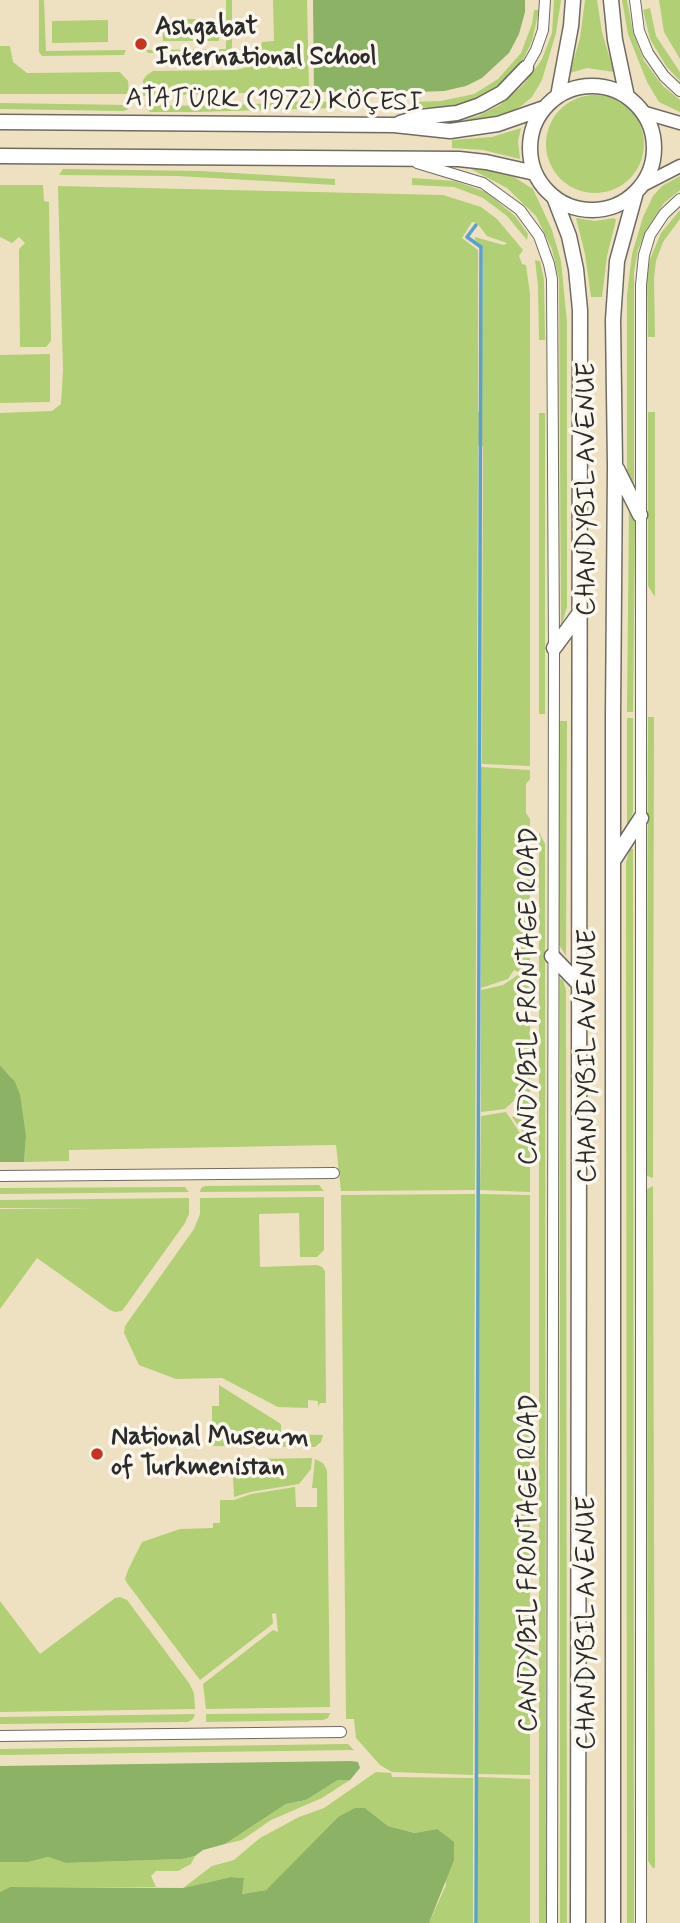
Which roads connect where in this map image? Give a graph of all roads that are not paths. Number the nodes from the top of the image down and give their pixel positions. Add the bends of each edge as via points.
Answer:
1 (545, 0) edge
2 (573, 0) edge
3 (611, 0) edge
4 (635, 0) edge
5 (526, 68) joint
6 (680, 91) edge
7 (558, 96) junction
8 (627, 97) junction
9 (544, 108) junction
10 (642, 112) junction
11 (0, 122) edge
12 (680, 124) edge
13 (394, 125) junction
14 (0, 156) edge
15 (400, 158) junction
16 (680, 166) edge
17 (535, 173) junction
18 (639, 189) junction
19 (554, 197) junction
20 (680, 199) edge
21 (615, 466) junction
22 (640, 515) junction
23 (579, 614) junction
24 (554, 648) junction
25 (641, 818) junction
26 (614, 859) junction
27 (552, 956) junction
28 (578, 984) junction
29 (334, 1174) dead end
30 (0, 1176) edge
31 (341, 1732) dead end
32 (0, 1736) edge
33 (552, 1923) edge
34 (578, 1923) edge
35 (613, 1923) edge
36 (641, 1923) edge

1 - 5 street via 543,30
2 - 7 main road
3 - 8 main road
4 - 6 street via 639,31 648,53
5 - 13 main road via 502,93 473,108
7 - 8 main road via 593,86
7 - 9 main road
8 - 10 main road
9 - 13 main road, ATATÜRK (1972) KÖÇESI via 464,131
9 - 17 main road via 530,139
10 - 12 street
10 - 18 main road via 653,141 653,157
11 - 13 main road, ATATÜRK (1972) KÖÇESI
14 - 15 main road, ATATÜRK (1972) KÖÇESI
15 - 17 main road, ATATÜRK (1972) KÖÇESI via 471,160
15 - 24 street, CANDYBIL FRONTAGE ROAD via 469,177 497,191 531,223 545,251 552,293
16 - 18 street
17 - 19 main road
18 - 19 main road via 622,202 596,209 570,206
18 - 21 main road, CHANDYBIL AVENUE via 617,261 614,292
19 - 23 main road, CHANDYBIL AVENUE via 569,236 580,310
20 - 22 street via 650,235 642,266
21 - 22 main road
21 - 26 main road, CHANDYBIL AVENUE
22 - 25 street
23 - 24 main road
23 - 28 main road, CHANDYBIL AVENUE
24 - 27 street, CANDYBIL FRONTAGE ROAD
25 - 26 main road
25 - 36 street
26 - 35 main road, CHANDYBIL AVENUE
27 - 28 main road
27 - 33 street, CANDYBIL FRONTAGE ROAD
28 - 34 main road, CHANDYBIL AVENUE
29 - 30 street
31 - 32 street

